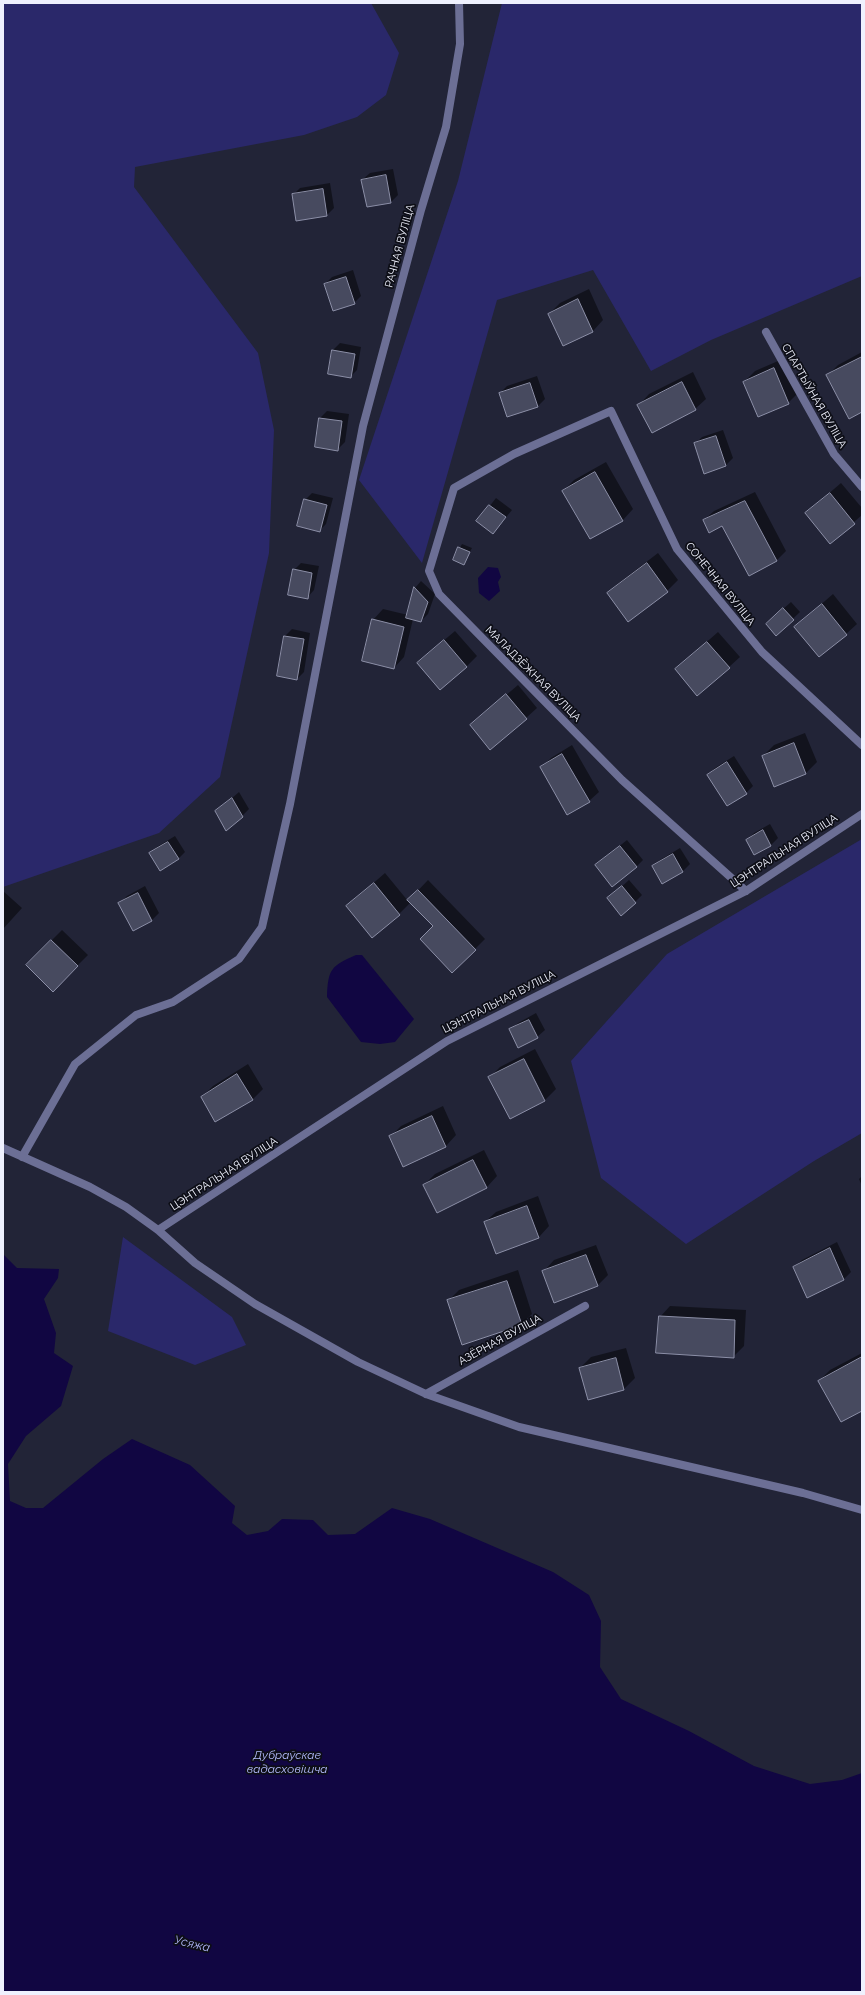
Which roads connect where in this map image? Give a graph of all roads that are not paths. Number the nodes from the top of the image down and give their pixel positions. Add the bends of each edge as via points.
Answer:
1 (459, 3) edge
2 (766, 332) dead end
3 (514, 454) joint
4 (862, 487) edge
5 (862, 745) edge
6 (862, 814) edge
7 (746, 891) junction
8 (3, 1148) edge
9 (22, 1157) junction
10 (158, 1230) junction
11 (586, 1306) dead end
12 (426, 1394) junction
13 (862, 1510) edge

1 - 9 street, РАЧНАЯ ВУЛІЦА via 460,44 446,127 367,411 348,494 290,804 262,927 239,959 173,1002 136,1015 75,1064
2 - 4 street, СПАРТЫЎНАЯ ВУЛІЦА via 834,454
3 - 5 street, СОНЕЧНАЯ ВУЛІЦА via 611,411 677,549 762,652
3 - 7 street, МАЛАДЗЁЖНАЯ ВУЛІЦА via 454,488 429,571 439,594 622,780
6 - 7 street, ЦЭНТРАЛЬНАЯ ВУЛІЦА
7 - 10 street, ЦЭНТРАЛЬНАЯ ВУЛІЦА via 447,1041
8 - 9 street
9 - 10 street via 90,1187 126,1207
10 - 12 street via 195,1263 255,1304 358,1362
11 - 12 street, АЗЁРНАЯ ВУЛІЦА
12 - 13 street via 518,1427 802,1493

